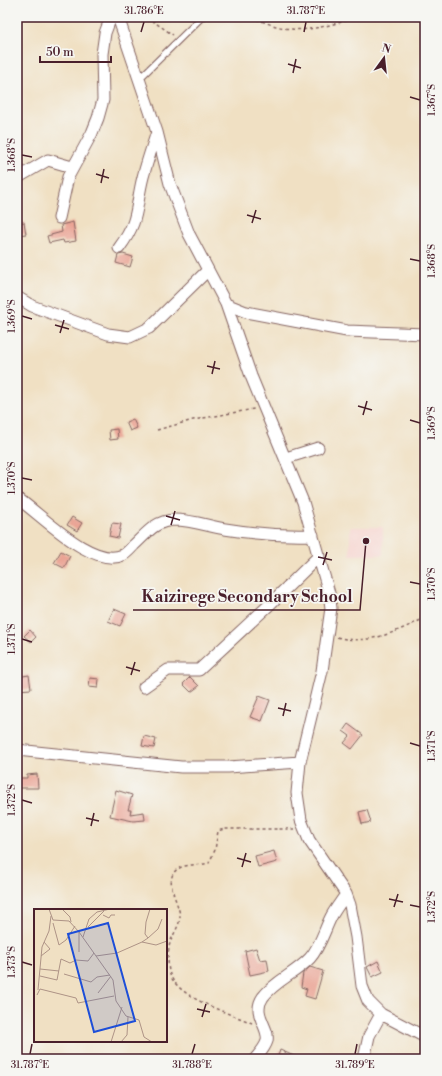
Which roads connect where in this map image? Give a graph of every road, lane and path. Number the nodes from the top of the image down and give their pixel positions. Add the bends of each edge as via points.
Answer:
1 (111, 17) edge
2 (118, 17) edge
3 (147, 17) edge
4 (202, 17) edge
5 (251, 17) edge
6 (362, 17) edge
7 (180, 40) junction
8 (139, 79) junction
9 (156, 132) junction
10 (72, 167) junction
11 (17, 178) edge
12 (59, 218) dead end
13 (119, 248) dead end
14 (207, 271) junction
15 (17, 297) edge
16 (226, 304) junction
17 (425, 334) edge
18 (264, 406) junction
19 (157, 430) dead end
20 (318, 448) dead end
21 (286, 458) junction
22 (17, 498) edge
23 (313, 535) junction
24 (319, 556) junction
25 (425, 618) edge
26 (328, 634) junction
27 (144, 687) dead end
28 (17, 750) edge
29 (300, 762) junction
30 (305, 829) junction
31 (346, 894) junction
32 (381, 1014) junction
33 (263, 1027) junction
34 (425, 1037) edge
35 (255, 1059) edge
36 (364, 1059) edge

1 - 10 street via 105,33 102,54 103,100 100,112 92,133
2 - 8 street
3 - 7 path
4 - 7 lane
5 - 6 path via 293,30
7 - 8 lane
8 - 9 street
9 - 13 street via 142,179 135,222
9 - 14 street via 170,184 189,234
10 - 11 street via 48,160
10 - 12 street
14 - 15 street via 150,328 130,337 108,334 32,306
14 - 16 street
16 - 17 street via 267,317 348,331
16 - 18 street
18 - 19 path
18 - 21 street
20 - 21 street
21 - 23 street
22 - 23 street via 86,551 110,557 123,555 146,532 159,523 173,520 246,533
23 - 24 street
24 - 26 street via 331,608
24 - 27 street via 199,670 168,670
25 - 26 path via 379,637 360,641 346,640
26 - 29 street
28 - 29 street via 181,767
29 - 30 street via 297,793
30 - 31 street via 309,840
30 - 33 path via 224,828 218,831 216,850 209,863 178,869 172,881 173,896 180,915 170,947 170,976 185,993
31 - 32 street via 356,937 362,986 368,1001
31 - 33 street via 332,915 318,948 310,958 262,998 259,1009
32 - 34 street
32 - 36 street via 369,1036
33 - 35 street via 266,1044

